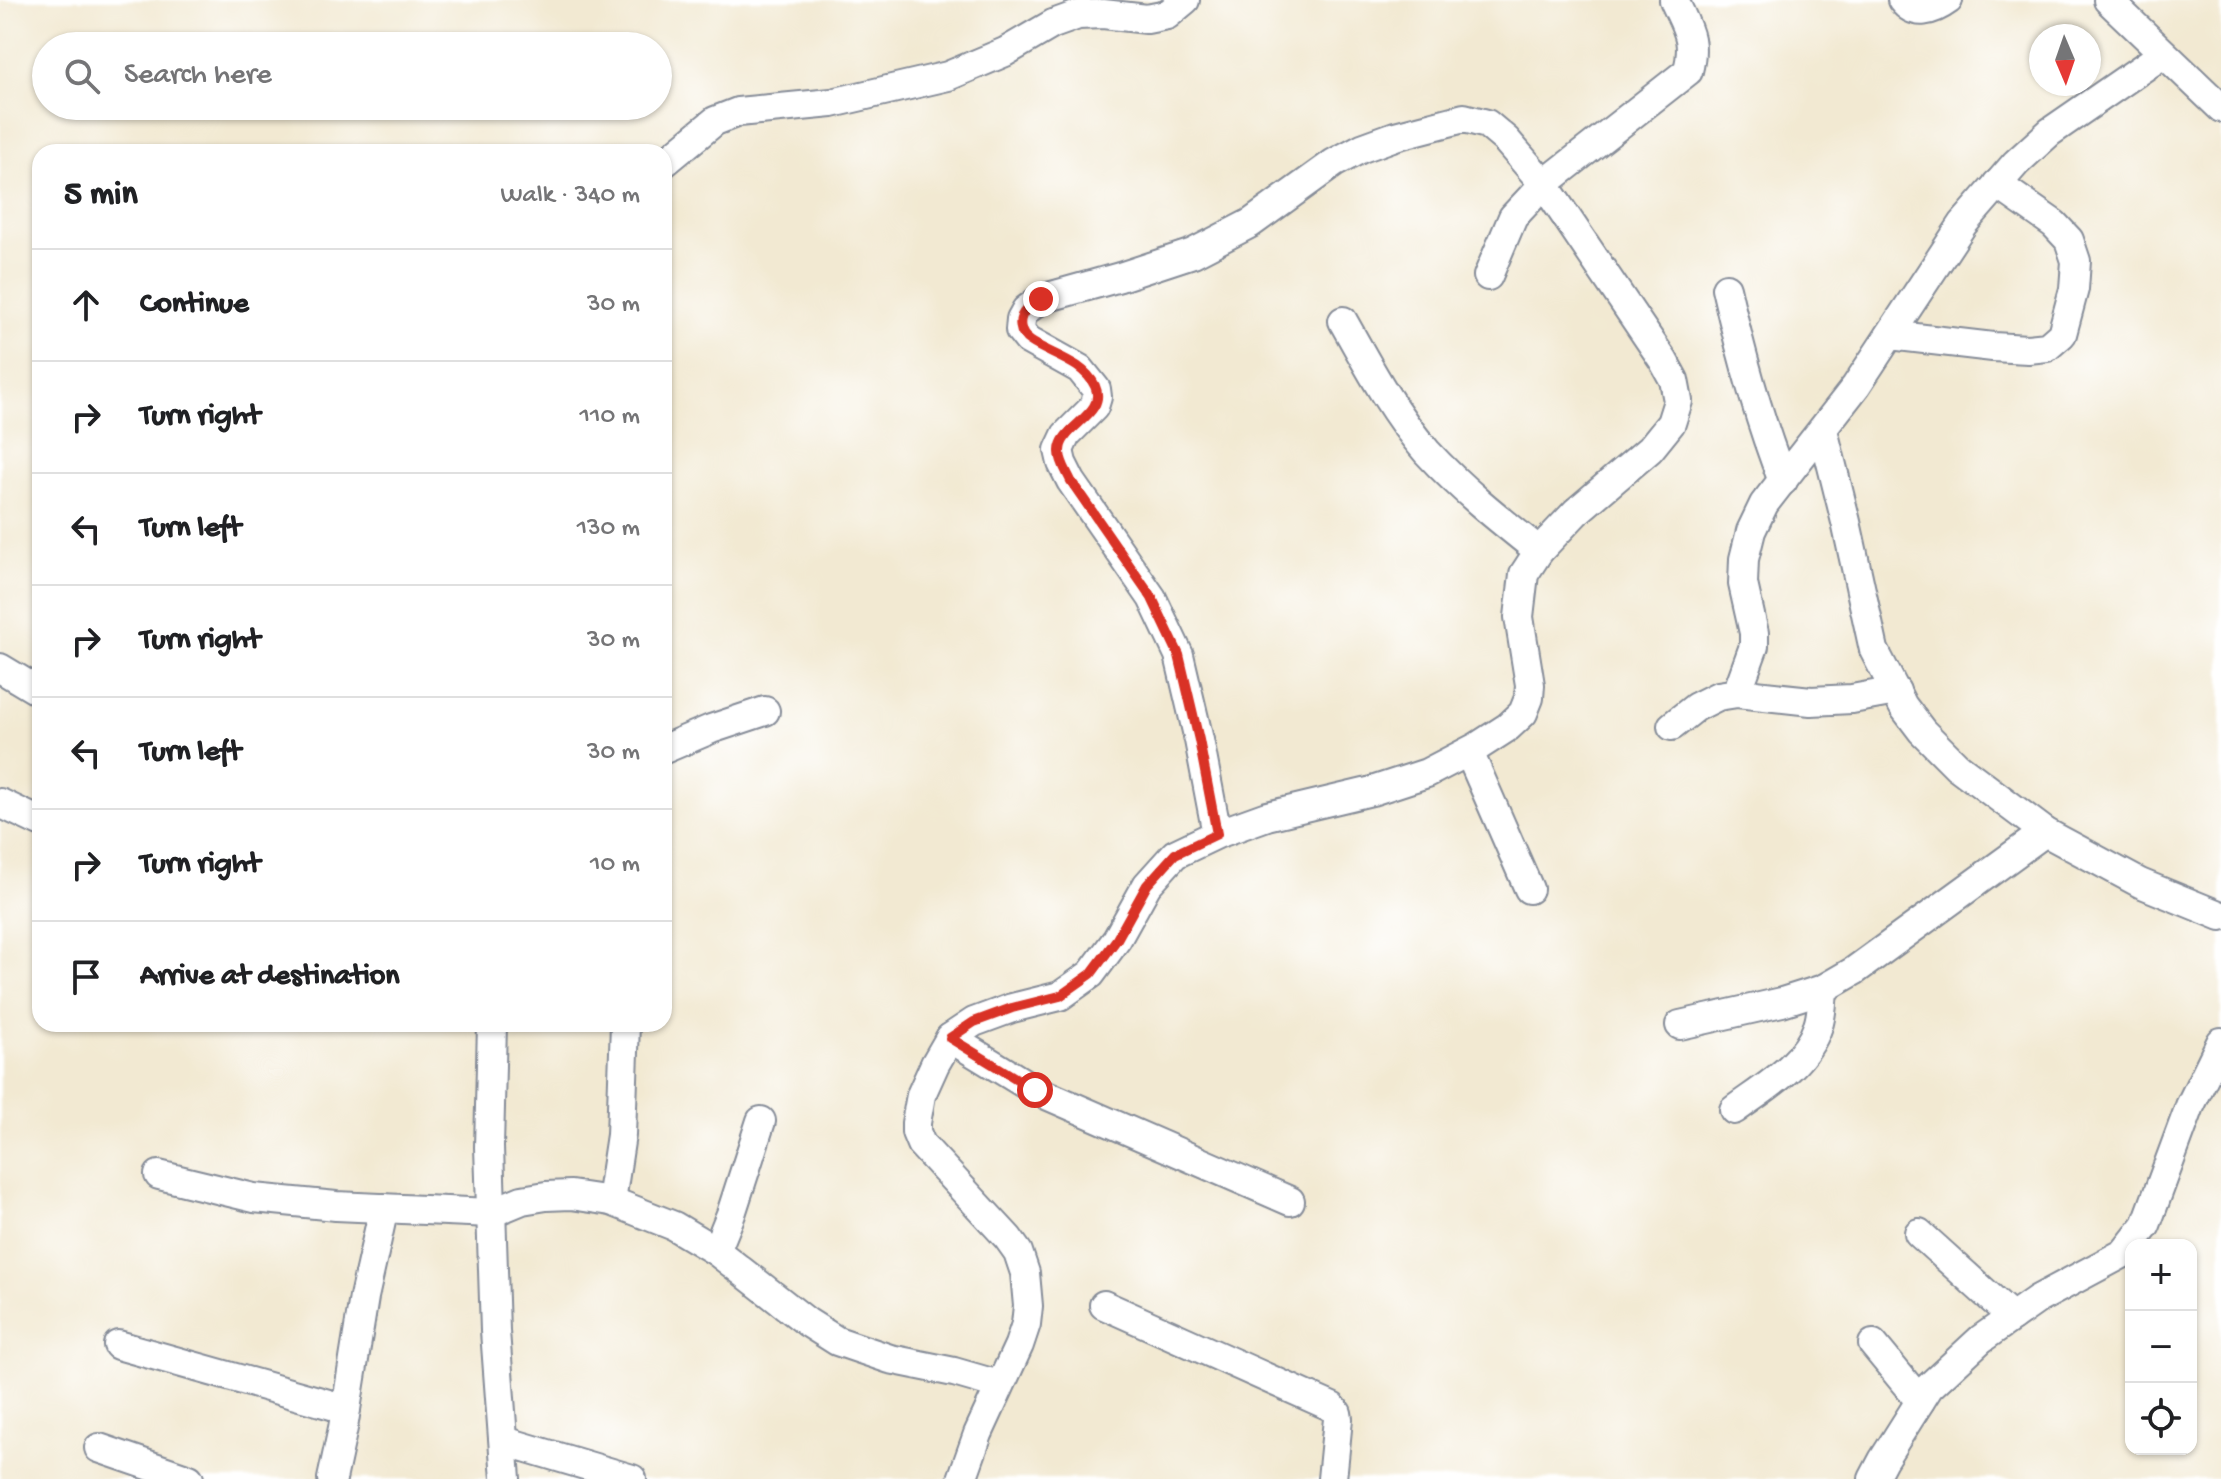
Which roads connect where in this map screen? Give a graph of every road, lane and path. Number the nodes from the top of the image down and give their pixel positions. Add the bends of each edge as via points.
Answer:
1 (1185, 0) edge
2 (1674, 0) edge
3 (1902, 0) edge
4 (1948, 0) edge
5 (2108, 0) edge
6 (2163, 54) junction
7 (2221, 108) edge
8 (672, 156) edge
9 (1544, 184) junction
10 (1997, 184) junction
11 (1488, 276) dead end
12 (1726, 288) dead end
13 (1343, 321) dead end
14 (1890, 335) junction
15 (1823, 430) junction
16 (1783, 481) junction
17 (1539, 551) junction
18 (0, 668) edge
19 (32, 687) edge
20 (1896, 691) junction
21 (1737, 693) junction
22 (765, 711) dead end
23 (1672, 726) dead end
24 (672, 746) edge
25 (1469, 752) junction
26 (0, 803) edge
27 (32, 818) edge
28 (2045, 832) junction
29 (1217, 834) junction
30 (1529, 889) dead end
31 (2221, 916) edge
32 (1823, 989) junction
33 (1680, 1025) dead end
34 (492, 1032) edge
35 (625, 1032) edge
36 (950, 1038) junction
37 (2221, 1042) edge
38 (1734, 1110) dead end
39 (761, 1121) dead end
40 (159, 1175) dead end
41 (611, 1201) junction
42 (1290, 1201) dead end
43 (384, 1208) junction
44 (491, 1213) junction
45 (1919, 1233) dead end
46 (716, 1251) junction
47 (1104, 1305) dead end
48 (2012, 1317) junction
49 (1873, 1344) dead end
50 (118, 1345) dead end
51 (999, 1385) junction
52 (1920, 1401) junction
53 (346, 1409) junction
54 (504, 1441) junction
55 (99, 1448) dead end
56 (189, 1479) edge
57 (332, 1479) edge
58 (506, 1479) edge
59 (632, 1479) edge
60 (962, 1479) edge
61 (1332, 1479) edge
62 (1873, 1479) edge

1 - 8 street via 1167,15 1147,19 1078,15 948,76 832,103 738,112 715,121
2 - 9 street via 1692,40 1688,71
3 - 4 street via 1914,10 1929,11
5 - 6 street
6 - 7 street
6 - 10 street via 2050,132
9 - 11 street via 1513,217
9 - 17 street via 1663,360 1678,401 1671,423 1650,449
9 - 29 street via 1487,124 1464,118 1362,148 1251,223 1193,253 1041,299 1021,319 1020,330 1028,340 1080,369 1096,389 1094,407 1066,435 1059,450 1062,463 1152,598 1179,655
10 - 14 street via 1963,224
10 - 14 street via 2069,240 2076,261 2074,289 2062,334 2047,347 2028,349
12 - 16 street via 1747,377
13 - 17 street via 1385,396 1427,451
14 - 15 street
15 - 16 street
15 - 20 street via 1874,650
16 - 21 street via 1764,504 1744,559 1754,646
17 - 25 street via 1524,574 1519,617 1529,698 1508,727
18 - 19 street
20 - 21 street via 1811,701
20 - 28 street via 1922,731 1957,766
21 - 23 street via 1696,707
22 - 24 street
25 - 29 street via 1400,782
25 - 30 street
26 - 27 street
28 - 31 street via 2140,883
28 - 32 street
29 - 36 street via 1175,854 1147,885 1091,974 1060,996 974,1022
32 - 33 street
32 - 38 street via 1819,1025 1807,1049
34 - 44 street
35 - 41 street via 621,1135
36 - 42 street via 1035,1090
36 - 51 street via 921,1095 916,1132 1018,1252 1026,1284 1026,1324
37 - 48 street via 2190,1106 2146,1225 2124,1253
39 - 46 street
40 - 43 street via 254,1198
41 - 44 street via 546,1196
41 - 46 street via 674,1226
43 - 44 street
43 - 53 street
44 - 54 street
45 - 48 street
46 - 51 street via 837,1341
47 - 61 street via 1332,1407 1338,1419
48 - 52 street via 1981,1339
49 - 52 street
50 - 53 street
51 - 60 street
52 - 62 street
53 - 57 street
54 - 58 street
54 - 59 street
55 - 56 street

